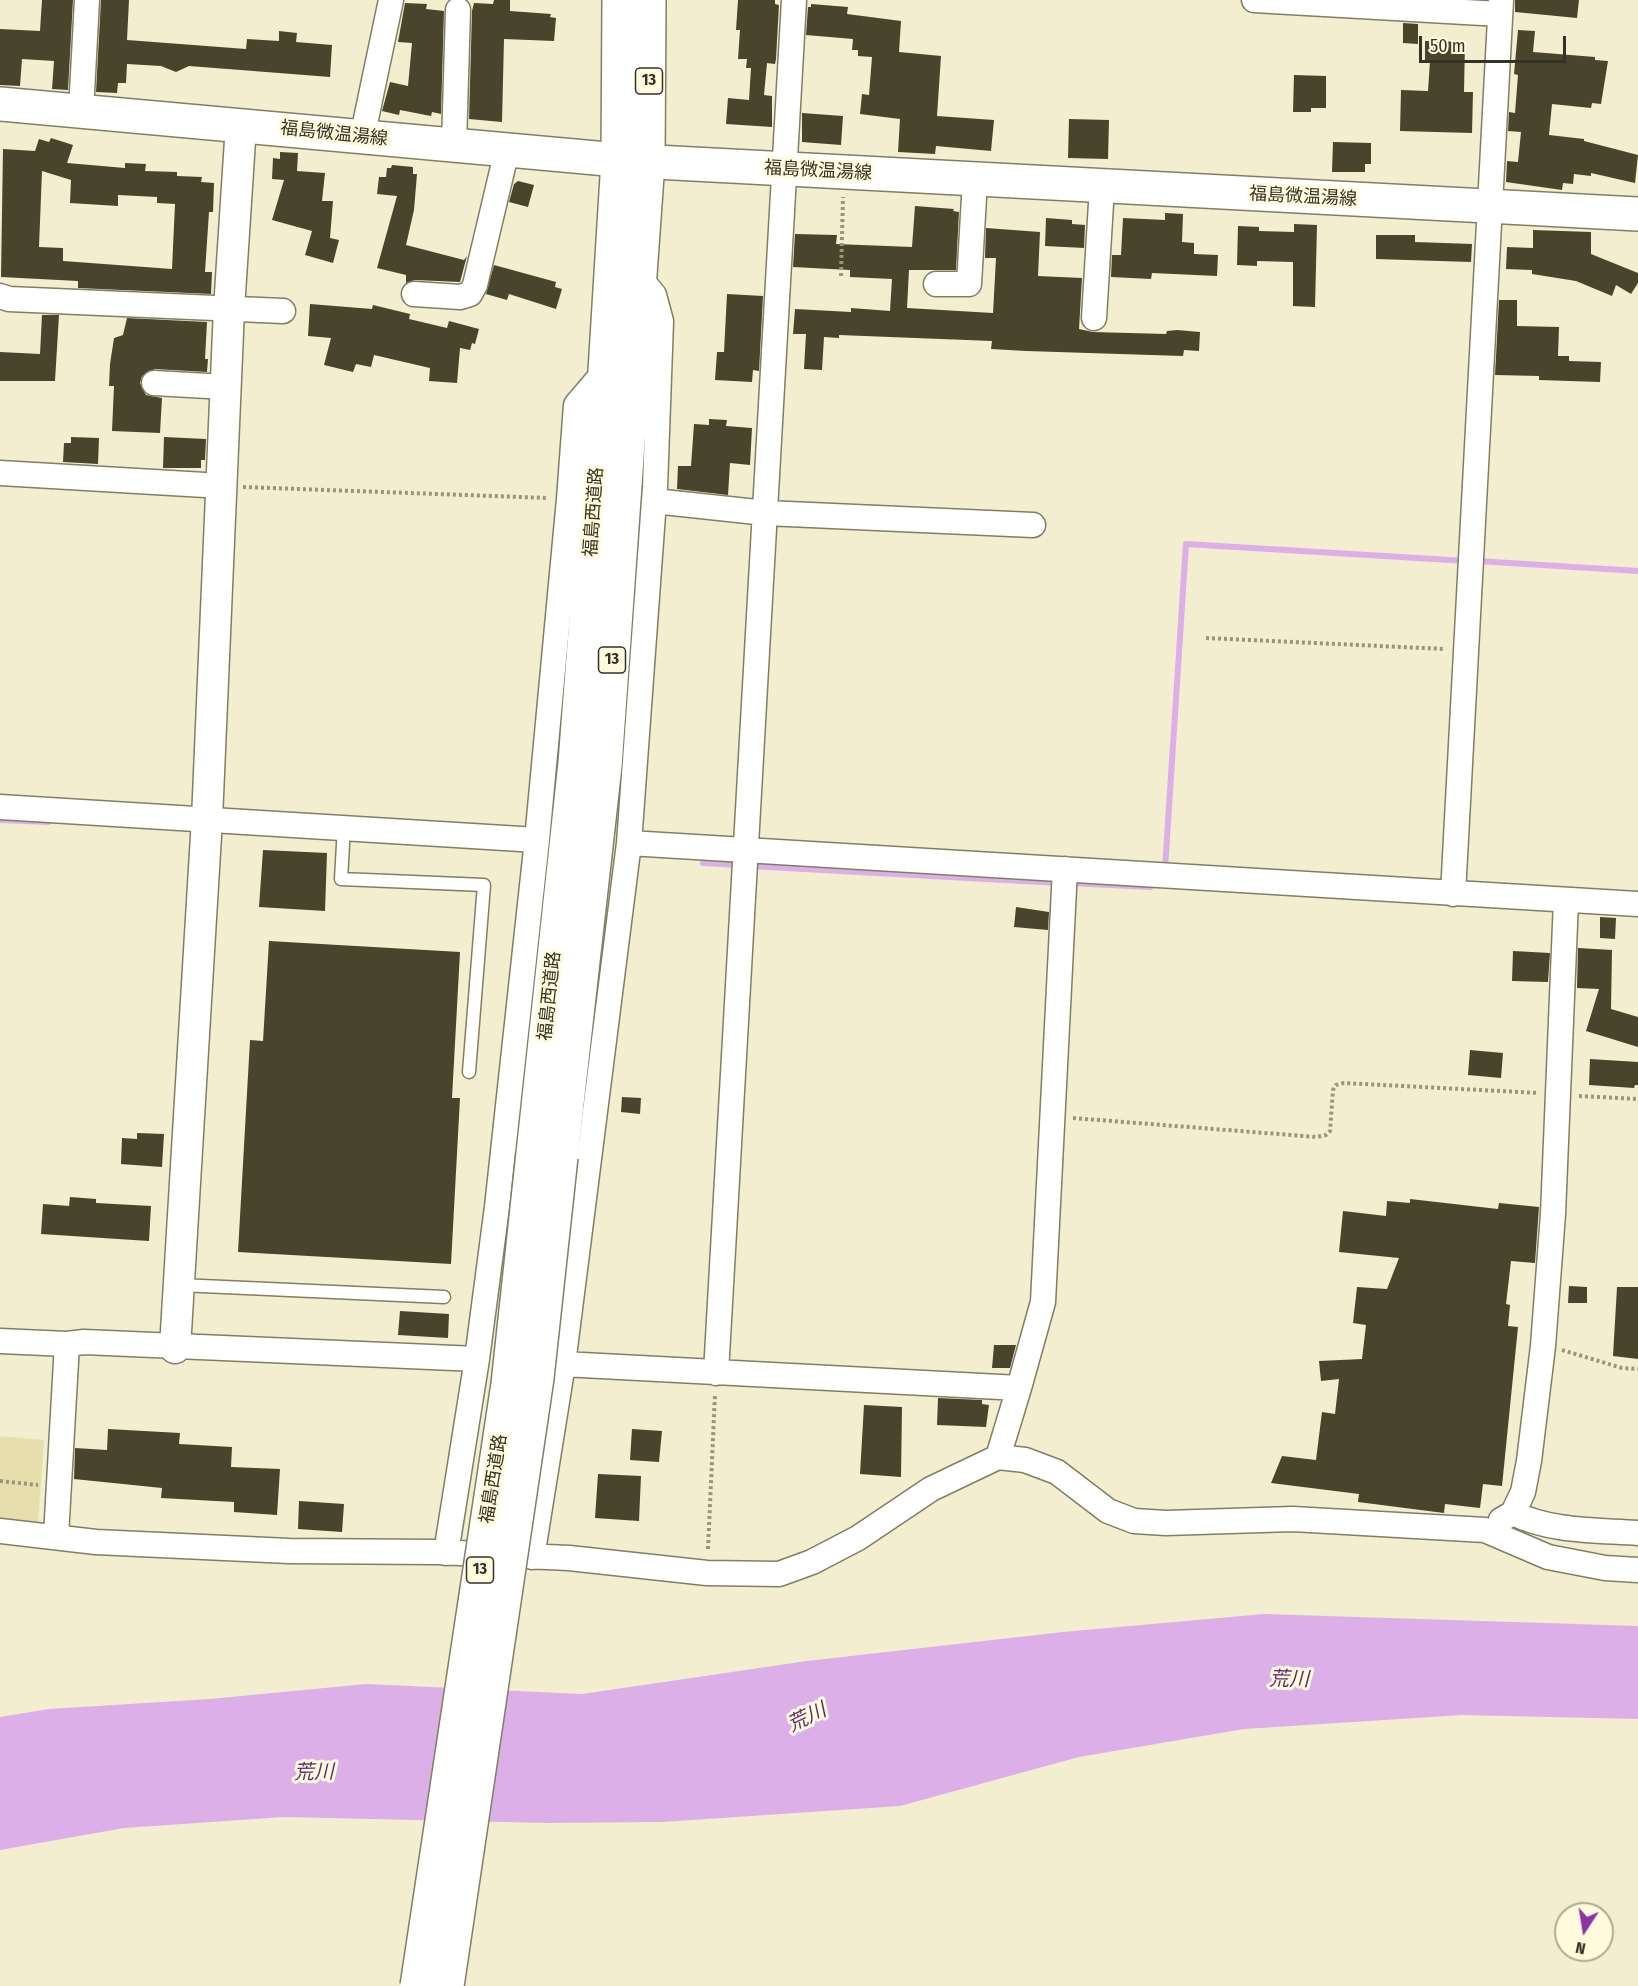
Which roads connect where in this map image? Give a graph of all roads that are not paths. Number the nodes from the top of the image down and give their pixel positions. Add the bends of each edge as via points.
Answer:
1 (87, 0) edge
2 (391, 0) edge
3 (606, 0) edge
4 (619, 0) edge
5 (649, 0) edge
6 (662, 0) edge
7 (794, 0) edge
8 (1254, 0) edge
9 (1501, 7) edge
10 (458, 10) dead end
11 (634, 41) junction
12 (0, 104) edge
13 (81, 111) junction
14 (241, 125) junction
15 (362, 138) junction
16 (454, 145) junction
17 (507, 150) junction
18 (633, 161) junction
19 (785, 169) junction
20 (975, 180) junction
21 (1102, 187) junction
22 (1491, 206) junction
23 (1638, 214) edge
24 (640, 278) junction
25 (936, 284) dead end
26 (414, 294) dead end
27 (0, 296) edge
28 (229, 309) junction
29 (283, 311) dead end
30 (1094, 318) dead end
31 (605, 371) junction
32 (154, 383) dead end
33 (226, 387) junction
34 (0, 473) edge
35 (222, 486) junction
36 (654, 501) junction
37 (766, 513) junction
38 (1033, 525) dead end
39 (0, 807) edge
40 (207, 819) junction
41 (344, 827) junction
42 (537, 840) junction
43 (629, 843) junction
44 (747, 849) junction
45 (1065, 869) junction
46 (1453, 894) junction
47 (1566, 900) junction
48 (1638, 904) edge
49 (469, 1072) dead end
50 (547, 1155) junction
51 (180, 1285) junction
52 (444, 1297) dead end
53 (0, 1341) edge
54 (67, 1344) junction
55 (176, 1348) junction
56 (477, 1359) junction
57 (563, 1364) junction
58 (716, 1373) junction
59 (1019, 1388) junction
60 (998, 1456) junction
61 (1513, 1513) junction
62 (1485, 1530) junction
63 (0, 1531) edge
64 (1638, 1533) edge
65 (56, 1536) junction
66 (446, 1553) junction
67 (532, 1557) junction
68 (1638, 1570) edge
69 (417, 1986) edge
70 (447, 1986) edge

1 - 13 street
2 - 15 street
3 - 11 street
4 - 11 main road, 福島西道路 / 13
5 - 11 main road, 福島西道路 / 13
6 - 11 street
7 - 19 street
8 - 9 street
9 - 22 street
10 - 16 street
11 - 18 main road, 福島西道路 / 13
12 - 13 main road, 福島微温湯線
13 - 14 main road, 福島微温湯線
14 - 15 main road, 福島微温湯線
14 - 28 street
15 - 16 main road, 福島微温湯線
16 - 17 main road, 福島微温湯線
17 - 18 main road, 福島微温湯線
17 - 26 street via 470,294
18 - 19 main road, 福島微温湯線
18 - 24 main road, 福島西道路 / 13
18 - 31 main road, 福島西道路 / 13
19 - 20 main road, 福島微温湯線
19 - 37 street
20 - 21 main road, 福島微温湯線
20 - 25 street via 969,284
21 - 22 main road, 福島微温湯線
21 - 30 street
22 - 23 main road, 福島微温湯線
22 - 46 street
24 - 36 street via 654,295 661,321
24 - 50 main road, 福島西道路 / 13 via 605,766
27 - 28 street
28 - 29 street
28 - 33 street
31 - 42 street via 576,405
31 - 50 main road, 福島西道路 / 13
32 - 33 street
33 - 35 street
34 - 35 street
35 - 40 street
36 - 37 street
36 - 43 street
37 - 38 street
37 - 44 street
39 - 40 street
40 - 41 street
40 - 51 street
41 - 42 street
41 - 49 lane via 341,879 484,885
42 - 56 street
43 - 44 street
43 - 57 street
44 - 45 street
44 - 58 street
45 - 46 street
45 - 59 street via 1043,1302
46 - 47 street
47 - 48 street
47 - 61 street via 1553,1214 1543,1346 1529,1461 1523,1492
50 - 69 main road, 福島西道路 / 13, bridge via 508,1384
50 - 70 main road, 福島西道路 / 13, bridge via 537,1378
51 - 52 lane
51 - 55 street
53 - 54 street
54 - 55 street
54 - 65 street
55 - 56 street
56 - 66 street
57 - 58 street
57 - 67 street
58 - 59 street
59 - 60 street
60 - 62 street via 1025,1460 1057,1472 1108,1511 1134,1521 1293,1519
60 - 67 street via 931,1490 812,1562 779,1574 707,1573
61 - 62 street
61 - 64 street via 1529,1521 1562,1527
62 - 68 street via 1548,1557
63 - 65 street
65 - 66 street via 96,1542 278,1550
66 - 67 street

